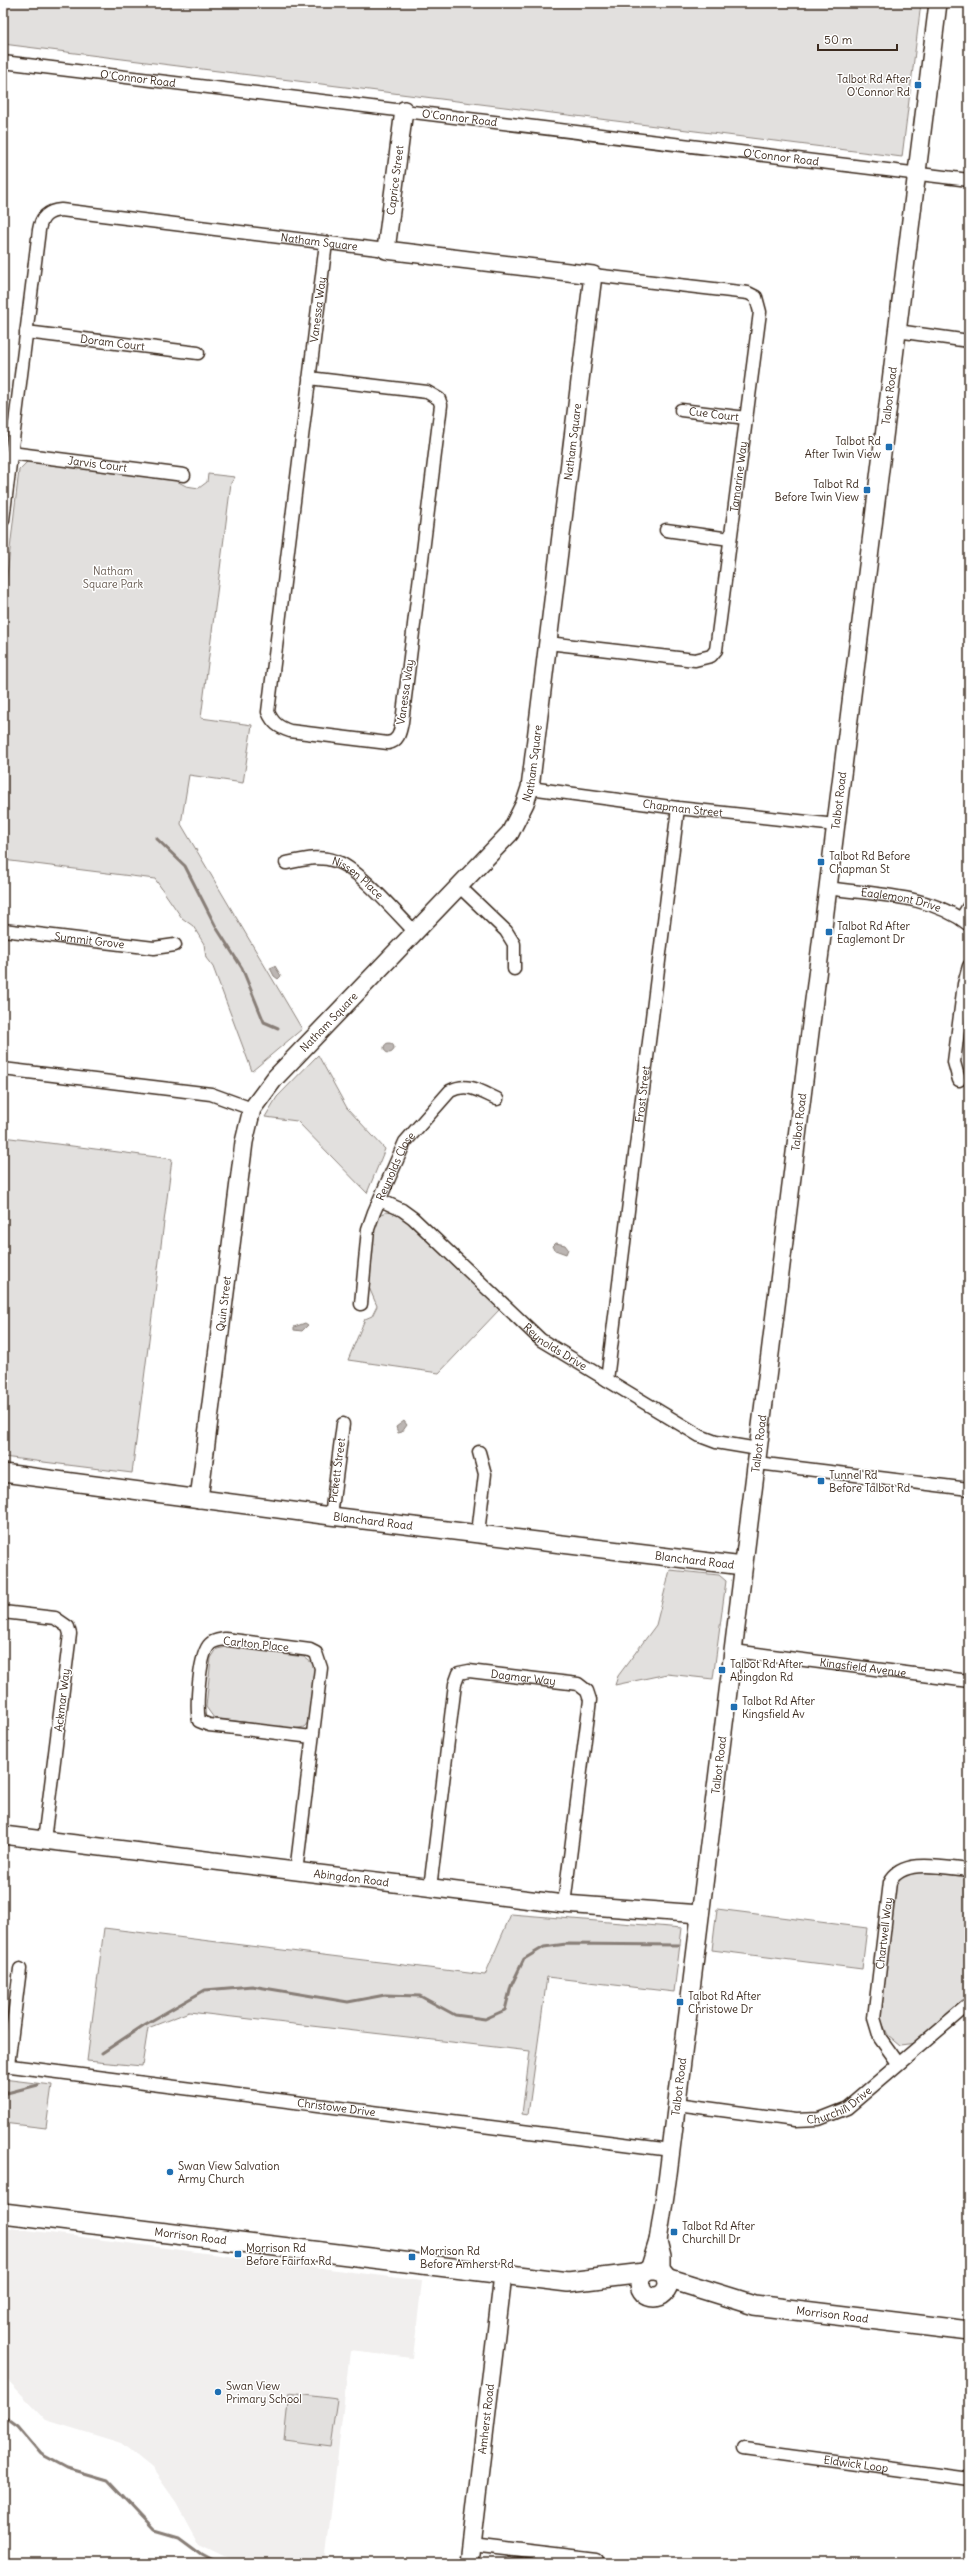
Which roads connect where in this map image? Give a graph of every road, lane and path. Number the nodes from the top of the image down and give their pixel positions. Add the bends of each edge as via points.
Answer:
1 (938, 3) edge
2 (3, 62) edge
3 (404, 110) junction
4 (916, 174) junction
5 (969, 180) edge
6 (326, 243) junction
7 (386, 250) junction
8 (593, 275) junction
9 (897, 331) junction
10 (26, 332) junction
11 (969, 341) edge
12 (198, 353) dead end
13 (309, 378) junction
14 (682, 410) dead end
15 (746, 418) junction
16 (11, 453) junction
17 (184, 475) dead end
18 (3, 520) edge
19 (666, 530) dead end
20 (730, 539) junction
21 (548, 643) junction
22 (530, 788) junction
23 (678, 808) junction
24 (836, 825) junction
25 (286, 863) dead end
26 (460, 887) junction
27 (828, 888) junction
28 (969, 906) edge
29 (965, 922) edge
30 (3, 930) edge
31 (414, 931) junction
32 (175, 945) dead end
33 (969, 966) edge
34 (514, 969) dead end
35 (3, 1069) edge
36 (959, 1080) dead end
37 (496, 1099) dead end
38 (252, 1109) junction
39 (380, 1200) junction
40 (361, 1304) dead end
41 (607, 1380) junction
42 (343, 1424) dead end
43 (479, 1452) dead end
44 (757, 1456) junction
45 (3, 1472) edge
46 (969, 1489) edge
47 (199, 1499) junction
48 (331, 1516) junction
49 (478, 1534) junction
50 (743, 1566) junction
51 (3, 1612) edge
52 (734, 1651) junction
53 (969, 1681) edge
54 (312, 1737) junction
55 (3, 1835) edge
56 (44, 1840) junction
57 (969, 1870) edge
58 (296, 1872) junction
59 (430, 1888) junction
60 (564, 1904) junction
61 (700, 1914) junction
62 (20, 1969) dead end
63 (969, 2004) edge
64 (898, 2063) junction
65 (6, 2065) edge
66 (677, 2104) junction
67 (671, 2150) junction
68 (3, 2213) edge
69 (503, 2275) junction
70 (655, 2280) junction
71 (969, 2331) edge
72 (744, 2449) dead end
73 (969, 2479) edge
74 (471, 2545) junction
75 (597, 2560) dead end
76 (469, 2563) edge

1 - 4 street, Talbot Road
2 - 3 street, O'Connor Road
3 - 4 street, O'Connor Road
3 - 7 street, Caprice Street
4 - 5 street, O'Connor Road
4 - 9 street, Talbot Road
6 - 7 street, Natham Square
6 - 10 street, Natham Square via 54,210 48,212 40,222
6 - 13 street, Vanessa Way
7 - 8 street, Natham Square
8 - 15 street, Tamarine Way via 739,291 756,297 760,312
8 - 21 street, Natham Square
9 - 11 street
9 - 24 street, Talbot Road
10 - 12 street, Doram Court
10 - 16 street, Natham Square
13 - 13 street, Vanessa Way via 268,712 273,722 280,728 290,731 394,742 398,738 402,722 441,405 439,398 427,392
14 - 15 street, Cue Court
15 - 20 street, Tamarine Way
16 - 17 street, Jarvis Court
16 - 18 street, Natham Square
19 - 20 street
20 - 21 street, Tamarine Way via 719,642 711,656 695,660
21 - 22 street, Natham Square
22 - 23 street, Chapman Street
22 - 26 street, Natham Square via 510,833
23 - 24 street, Chapman Street
23 - 41 street, Frost Street
24 - 27 street, Talbot Road
25 - 31 street, Nissen Place via 314,858 341,863 358,876
26 - 31 street, Natham Square
26 - 34 street via 506,931 514,944
27 - 29 street, Eaglemont Drive via 918,902
27 - 44 street, Talbot Road
28 - 29 street
30 - 32 street, Summit Grove via 154,948
31 - 38 street, Natham Square via 275,1078
33 - 36 street via 964,984 954,1062
35 - 38 street via 211,1094
37 - 39 street, Reynolds Close via 467,1086 450,1091 405,1142
38 - 47 street, Quin Street via 244,1142
39 - 40 street, Reynolds Close via 368,1229
39 - 41 street, Reynolds Drive via 413,1218 541,1340
41 - 44 street, Reynolds Drive via 700,1436
42 - 48 street, Pickett Street
43 - 49 street via 485,1474
44 - 46 street, Reynolds Drive
44 - 50 street, Talbot Road
45 - 47 street, Blanchard Road
47 - 48 street, Blanchard Road
48 - 49 street, Blanchard Road
49 - 50 street, Blanchard Road
50 - 52 street, Talbot Road
51 - 56 street, Ackmar Way via 55,1618 68,1627 70,1634
52 - 53 street, Kingsfield Avenue
52 - 61 street, Talbot Road
54 - 54 street, Carlton Place via 321,1668 316,1653 310,1650 225,1639 210,1644 204,1653 196,1711 199,1721 209,1725
54 - 58 street, Carlton Place
55 - 56 street, Abingdon Road
56 - 58 street, Abingdon Road
57 - 64 street, Chartwell Way via 913,1867 902,1870 890,1882 874,2018 880,2038
58 - 59 street, Abingdon Road
59 - 60 street, Abingdon Road
59 - 60 street, Dagmar Way via 455,1684 459,1673 469,1671 578,1684 587,1691 590,1700
60 - 61 street, Abingdon Road
61 - 66 street, Talbot Road
62 - 65 street
63 - 64 street, Churchill Drive
64 - 66 street, Churchill Drive via 853,2103 839,2112 819,2119 795,2120
65 - 67 street, Christowe Drive
66 - 67 street, Talbot Road
67 - 70 street, Talbot Road
68 - 69 main road, Morrison Road
69 - 70 main road, Morrison Road via 568,2282
69 - 74 street, Amherst Road
70 - 71 main road, Morrison Road via 697,2288 754,2305
72 - 73 street, Eldwick Loop
74 - 75 street
74 - 76 street, Amherst Road

